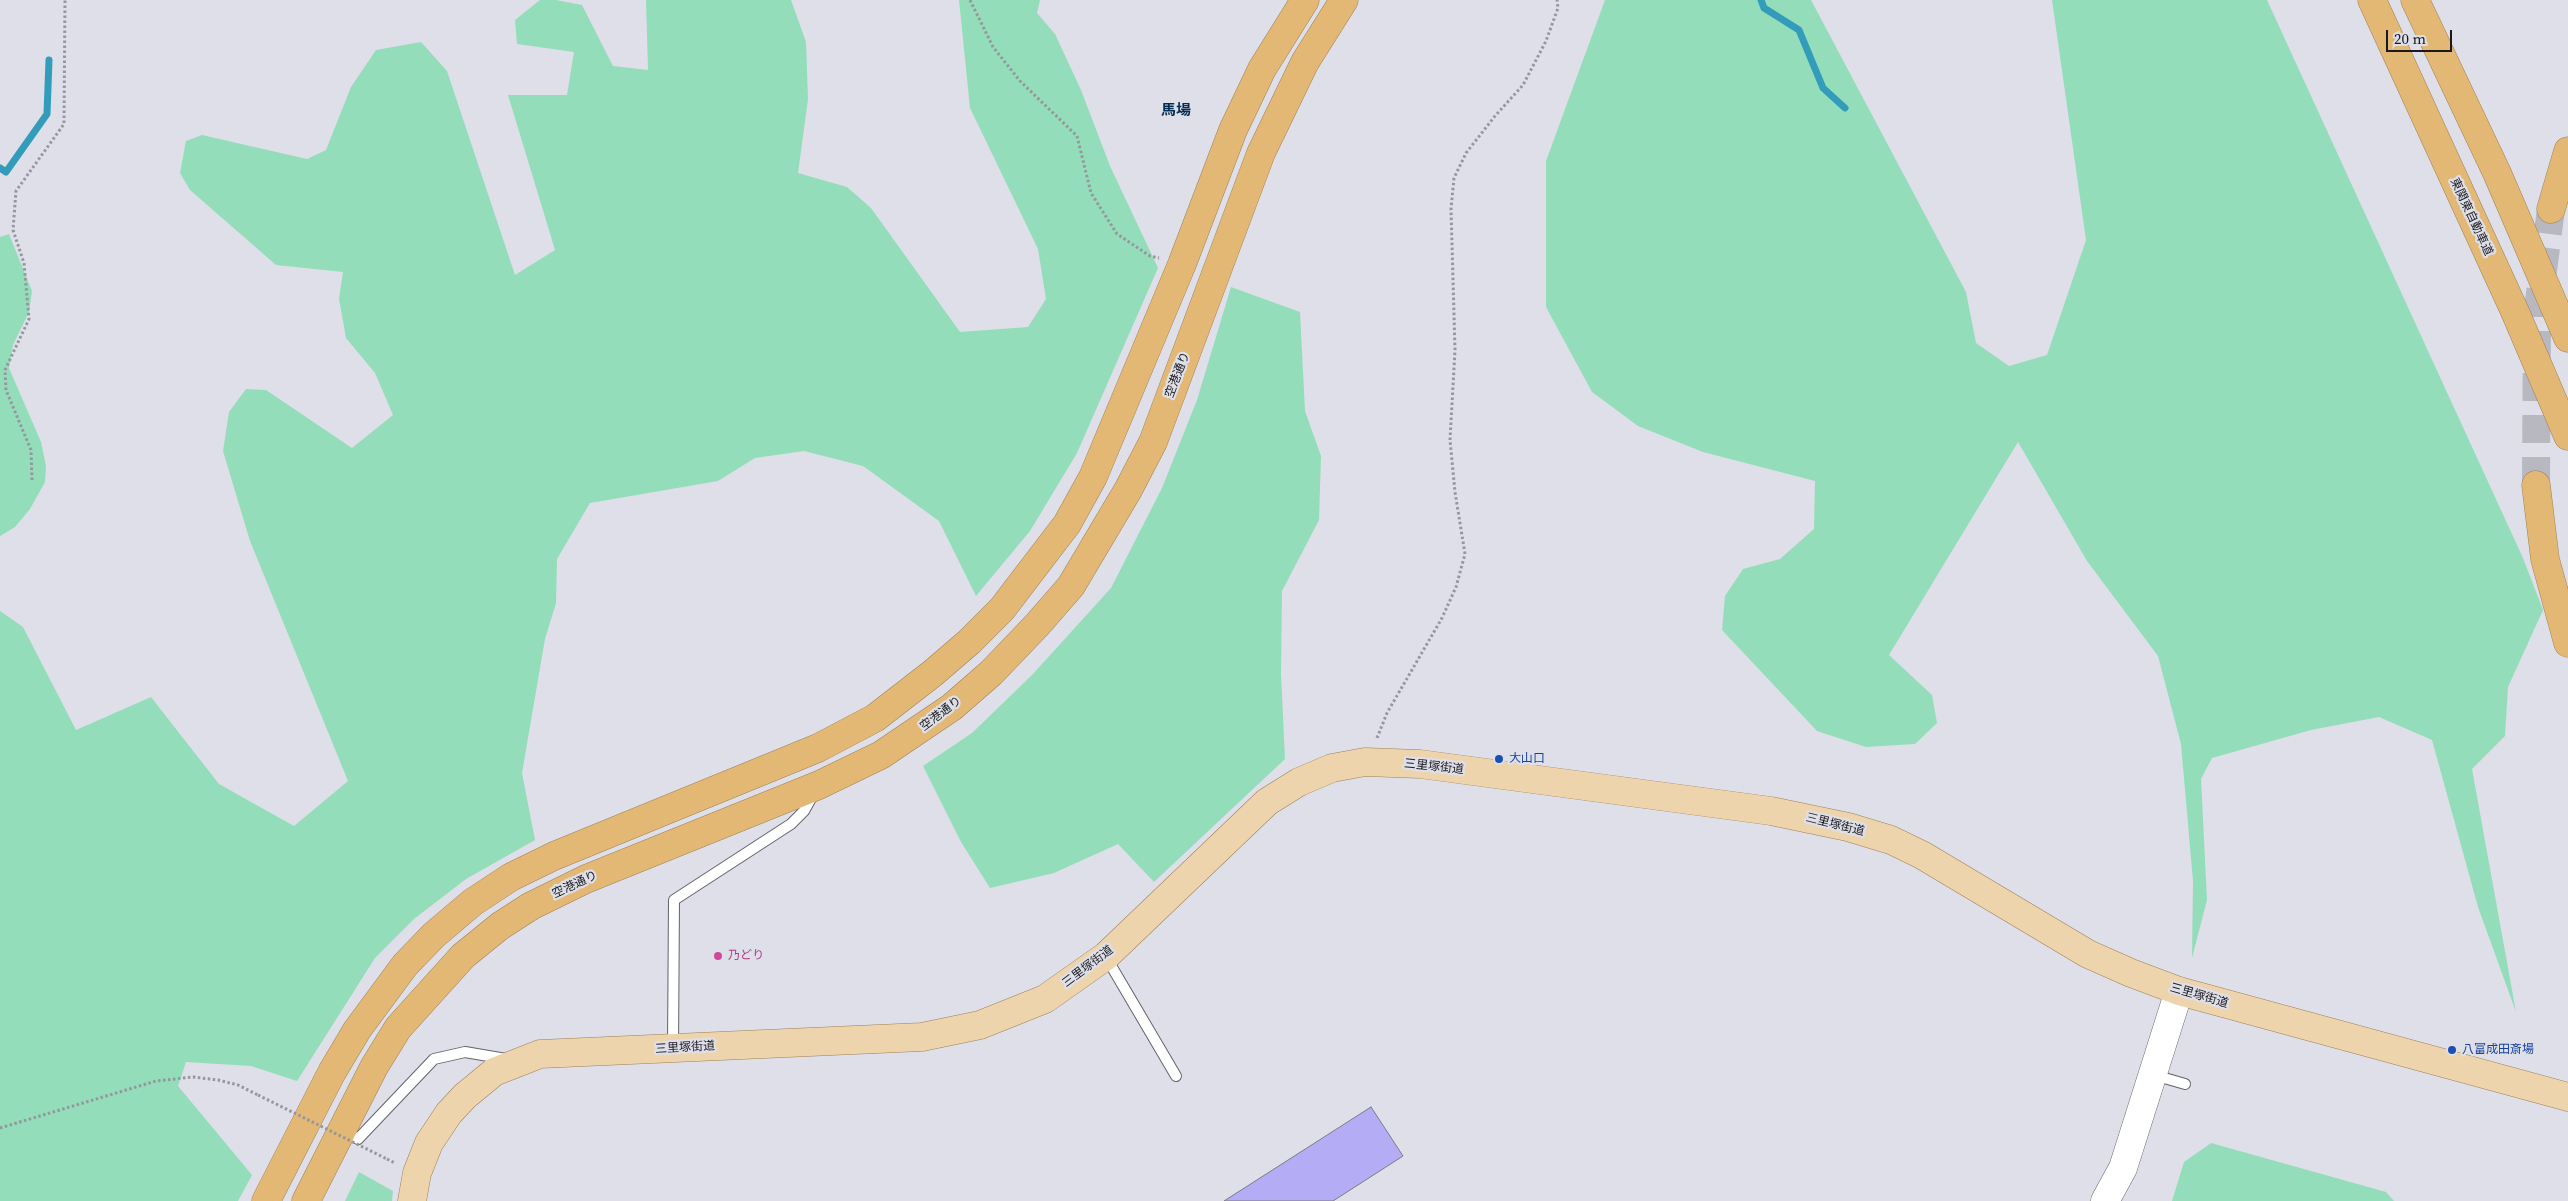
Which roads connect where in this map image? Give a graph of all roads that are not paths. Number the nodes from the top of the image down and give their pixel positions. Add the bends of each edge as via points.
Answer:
1 (1305, 0) edge
2 (1344, 0) edge
3 (2372, 0) edge
4 (2415, 0) edge
5 (2568, 151) edge
6 (2552, 209) tunnel mouth
7 (2568, 338) edge
8 (2568, 436) edge
9 (2536, 484) tunnel mouth
10 (2568, 643) edge
11 (819, 785) junction
12 (1106, 956) junction
13 (2179, 991) junction
14 (673, 1048) junction
15 (519, 1062) junction
16 (2153, 1075) junction
17 (1176, 1076) dead end
18 (2185, 1084) dead end
19 (2568, 1097) edge
20 (342, 1130) junction
21 (266, 1201) edge
22 (306, 1201) edge
23 (412, 1201) edge
24 (2105, 1201) edge

1 - 21 highway via 1262,69 1242,112 1093,477 1067,524 1002,609 933,673 875,718 818,748 554,856 511,877 473,902 434,934 405,965 357,1030
2 - 11 highway, 空港通り via 1305,62 1261,153 1153,442 1071,586 992,673 952,707 881,755
3 - 8 highway, 東関東自動車道 via 2516,314
4 - 7 highway via 2497,173
5 - 6 highway
9 - 10 highway via 2544,559
11 - 14 lane via 804,811 791,824 674,900
11 - 20 highway, 空港通り via 586,879 531,906 500,926 463,956 398,1028
12 - 13 main road, 三里塚街道 via 1267,802 1299,782 1332,768 1365,762 1468,770 1771,811 1848,827 1891,840 1922,855 2088,954
12 - 14 main road, 三里塚街道 via 1044,999 980,1025 922,1036
12 - 17 lane
13 - 16 street
13 - 19 main road, 三里塚街道
14 - 15 main road, 三里塚街道 via 540,1054
15 - 20 lane via 465,1052 434,1059 358,1139
15 - 23 main road, 三里塚街道 via 494,1072 450,1113 429,1143 417,1173
16 - 18 lane
16 - 24 street via 2123,1168
20 - 22 highway, 空港通り

